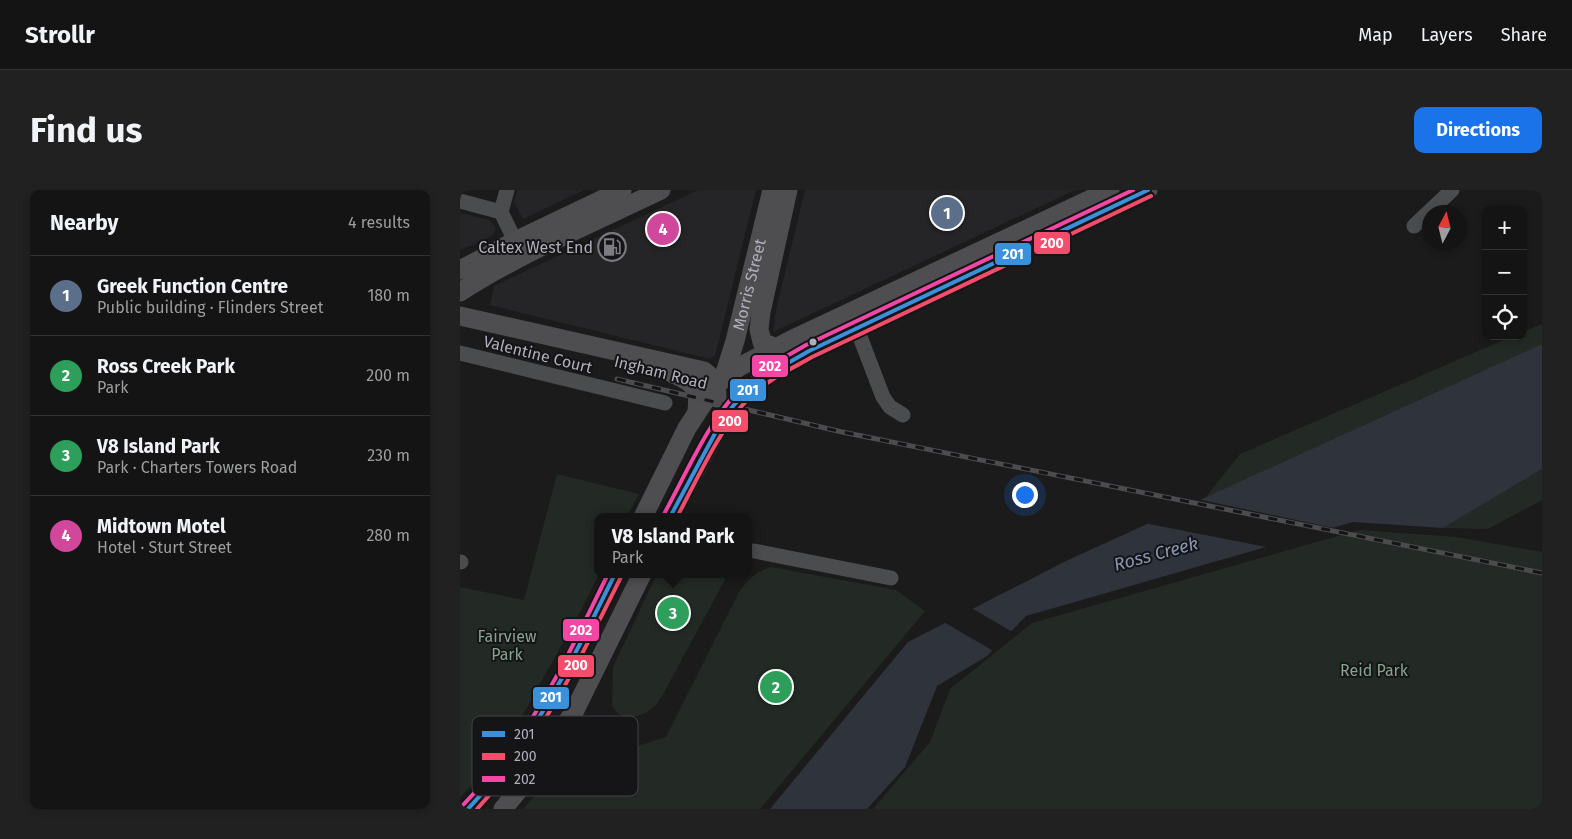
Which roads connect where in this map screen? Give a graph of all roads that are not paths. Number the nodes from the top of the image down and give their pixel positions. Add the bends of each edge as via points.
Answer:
1 (507, 190) edge
2 (622, 190) edge
3 (661, 190) edge
4 (772, 190) edge
5 (788, 190) edge
6 (1110, 190) edge
7 (1148, 190) edge
8 (1452, 190) edge
9 (460, 201) edge
10 (501, 212) junction
11 (1414, 226) dead end
12 (519, 249) junction
13 (474, 268) edge
14 (460, 270) edge
15 (460, 292) edge
16 (460, 316) edge
17 (486, 322) junction
18 (460, 327) edge
19 (857, 329) junction
20 (776, 348) junction
21 (809, 350) junction
22 (460, 353) edge
23 (673, 374) junction
24 (719, 382) junction
25 (665, 403) dead end
26 (697, 411) junction
27 (903, 415) dead end
28 (674, 509) edge
29 (645, 513) edge
30 (754, 551) dead end
31 (613, 578) edge
32 (640, 578) edge
33 (891, 578) dead end
34 (542, 716) edge
35 (571, 716) edge
36 (480, 796) edge
37 (514, 796) edge
38 (468, 809) edge
39 (503, 809) edge

1 - 10 street
2 - 12 main road
3 - 12 main road
4 - 24 main road, Morris Street via 735,341
5 - 20 main road, Morris Street via 759,329 762,342
6 - 20 main road
7 - 19 main road
8 - 11 street
9 - 10 street
10 - 12 street
12 - 13 main road
13 - 14 main road
13 - 15 main road
13 - 17 main road via 474,305
16 - 17 main road, Ingham Road
17 - 24 main road, Ingham Road via 704,371
18 - 23 main road, Ingham Road
19 - 21 main road
19 - 27 street via 883,397 890,407
20 - 24 main road via 750,360
21 - 24 main road via 735,384
21 - 28 main road via 747,391 722,421
22 - 25 street, Valentine Court
23 - 24 main road, Ingham Road
23 - 26 main road via 694,387 698,395
24 - 26 main road
24 - 28 main road via 713,411
26 - 29 main road
30 - 33 street
31 - 34 main road
32 - 35 main road
36 - 38 main road
37 - 39 main road

